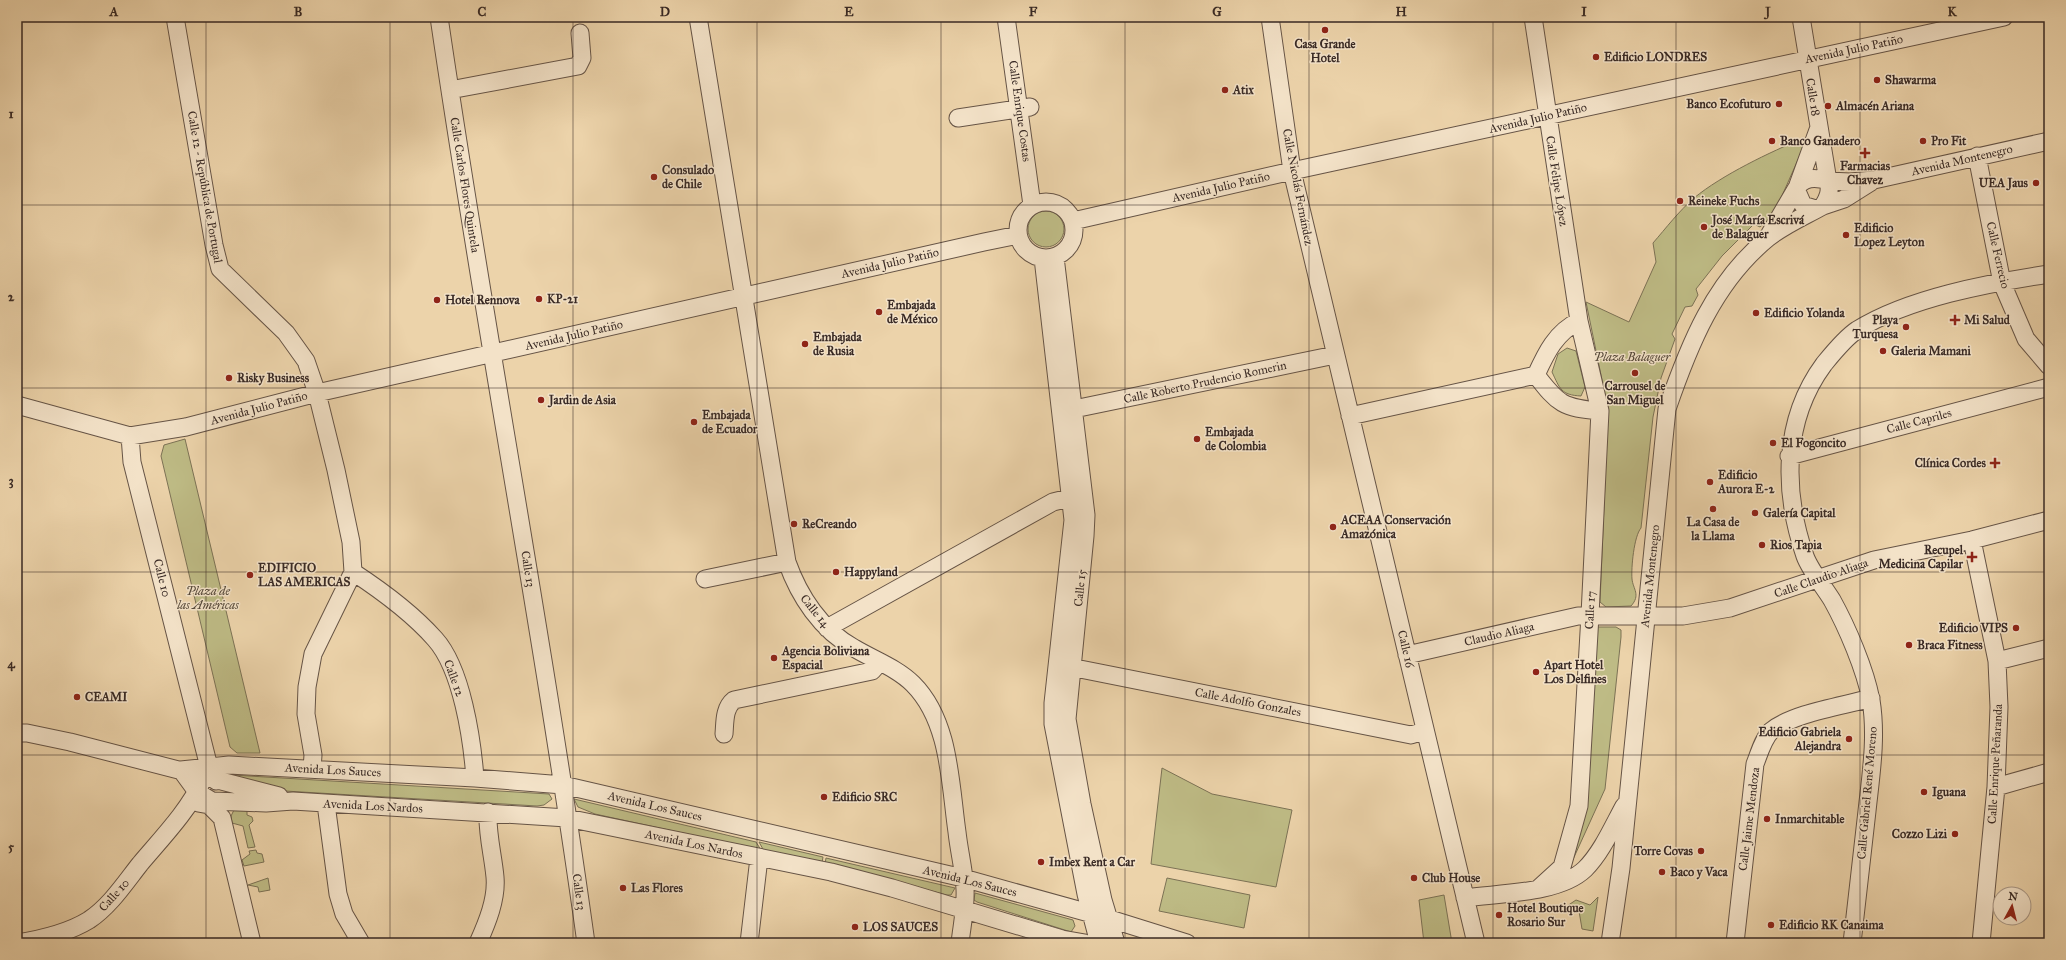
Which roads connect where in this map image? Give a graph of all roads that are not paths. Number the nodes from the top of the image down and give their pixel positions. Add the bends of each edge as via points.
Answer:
1 (176, 17) edge
2 (439, 17) edge
3 (698, 17) edge
4 (1006, 17) edge
5 (1017, 17) edge
6 (1270, 17) edge
7 (1533, 17) edge
8 (1801, 17) edge
9 (2004, 17) edge
10 (580, 33) dead end
11 (1807, 59) junction
12 (450, 90) junction
13 (1025, 108) junction
14 (1547, 117) junction
15 (958, 118) dead end
16 (1818, 130) junction
17 (2049, 141) edge
18 (1977, 156) junction
19 (1292, 171) junction
20 (1874, 180) junction
21 (1828, 182) junction
22 (1797, 187) junction
23 (1038, 204) junction
24 (1820, 208) junction
25 (1073, 221) junction
26 (1018, 235) junction
27 (1768, 238) junction
28 (1049, 257) junction
29 (2049, 274) edge
30 (2002, 283) junction
31 (743, 296) junction
32 (1579, 321) junction
33 (492, 353) junction
34 (1335, 355) junction
35 (2049, 366) edge
36 (1536, 375) junction
37 (2049, 387) edge
38 (317, 393) junction
39 (17, 405) edge
40 (1074, 409) junction
41 (1600, 410) junction
42 (1350, 416) junction
43 (130, 436) junction
44 (1789, 456) junction
45 (1078, 496) junction
46 (2049, 520) edge
47 (1972, 540) junction
48 (786, 562) junction
49 (353, 572) junction
50 (705, 579) dead end
51 (1819, 579) junction
52 (1590, 615) junction
53 (1646, 615) junction
54 (827, 628) junction
55 (2049, 648) edge
56 (1407, 656) junction
57 (1998, 661) junction
58 (880, 662) junction
59 (1065, 665) junction
60 (1870, 698) junction
61 (1424, 730) junction
62 (17, 733) edge
63 (724, 734) dead end
64 (312, 769) junction
65 (181, 770) junction
66 (2049, 772) edge
67 (475, 778) junction
68 (206, 779) junction
69 (563, 785) junction
70 (1996, 787) junction
71 (293, 801) junction
72 (231, 802) junction
73 (1626, 803) junction
74 (326, 804) junction
75 (185, 808) junction
76 (488, 812) junction
77 (222, 818) junction
78 (567, 818) junction
79 (759, 858) junction
80 (963, 878) junction
81 (1539, 888) junction
82 (1465, 898) junction
83 (964, 910) junction
84 (1091, 913) junction
85 (1107, 918) junction
86 (17, 943) edge
87 (252, 943) edge
88 (361, 943) edge
89 (478, 943) edge
90 (586, 943) edge
91 (749, 943) edge
92 (960, 943) edge
93 (1085, 943) edge
94 (1099, 943) edge
95 (1116, 943) edge
96 (1187, 943) edge
97 (1476, 943) edge
98 (1610, 943) edge
99 (1735, 943) edge
100 (1852, 943) edge
101 (1981, 943) edge

1 - 38 street, Calle 12 - República de Portugal via 220,269 286,333 306,361
2 - 12 street, Calle Carlos Flores Quintela
3 - 31 street, Calle 14
4 - 13 street, Calle Enrique Costas
5 - 13 street, Calle Enrique Costas
6 - 19 street, Calle Nicolás Fernández
7 - 14 street, Calle Felipe López
8 - 11 street, Calle 18
9 - 11 street, Avenida Julio Patiño
10 - 12 street via 582,58 578,66
11 - 14 street, Avenida Julio Patiño via 1573,109
11 - 16 street, Calle 18
12 - 33 street, Calle Carlos Flores Quintela
13 - 15 street
13 - 23 street, Calle Enrique Costas
14 - 19 street, Avenida Julio Patiño
14 - 32 street, Calle Felipe López
16 - 21 street, Calle 18
16 - 22 street, Calle 18
17 - 18 street, Avenida Montenegro
18 - 20 street, Avenida Montenegro
18 - 30 street, Calle Ferrecio
19 - 25 street, Avenida Julio Patiño
19 - 34 street, Calle Nicolás Fernández
20 - 21 street, Avenida Montenegro
20 - 24 street, Avenida Montenegro via 1844,199
21 - 22 street via 1810,178
21 - 24 street via 1829,192
22 - 24 street via 1803,205
22 - 27 street, Avenida Montenegro
23 - 25 street via 1059,205
23 - 26 street via 1021,218
24 - 27 street, Avenida Montenegro
25 - 28 street via 1074,231 1069,246 1064,252
26 - 28 street via 1026,250
26 - 31 street, Avenida Julio Patiño
27 - 53 street, Avenida Montenegro via 1734,272 1712,301 1681,368 1667,409
28 - 40 street, Calle 15
28 - 45 street, Calle 15
29 - 30 street, Calle Gabriel René Moreno
30 - 35 street, Calle Ferrecio via 2026,339
30 - 44 street, Calle Gabriel René Moreno via 1927,300 1891,312 1855,331 1830,356 1813,380 1792,435
31 - 33 street, Avenida Julio Patiño
31 - 48 street, Calle 14
32 - 36 street via 1566,327
32 - 41 street, Calle 17
33 - 38 street, Avenida Julio Patiño
33 - 69 street, Calle 13
34 - 40 street, Calle Roberto Prudencio Romerin
34 - 42 street, Calle 16
36 - 41 street via 1560,403 1578,409
36 - 42 street
37 - 44 street, Calle Capriles
38 - 43 street, Avenida Julio Patiño via 186,427
38 - 49 street via 351,542
39 - 43 street
40 - 45 street, Calle 15
41 - 52 street, Calle 17
42 - 56 street, Calle 16
43 - 68 street, Calle 10 via 132,462
44 - 51 street, Calle Gabriel René Moreno via 1793,515 1806,559
45 - 54 street via 1053,502
45 - 59 street, Calle 15 via 1073,520
46 - 47 street, Calle Claudio Aliaga
47 - 51 street, Calle Claudio Aliaga via 1874,560
47 - 57 street, Calle Enrique Peñaranda
48 - 50 street
48 - 54 street, Calle 14 via 806,602
49 - 64 street via 313,654 307,687 306,714 313,755
49 - 67 street, Calle 12 via 383,592 435,640 450,663 460,692
51 - 53 street, Calle Claudio Aliaga via 1730,608 1683,616
51 - 60 street, Calle Gabriel René Moreno via 1848,633
52 - 53 street, Calle Claudio Aliaga
52 - 56 street, Claudio Aliaga
52 - 81 street, Calle 17 via 1579,806 1562,867
53 - 73 street, Avenida Montenegro
54 - 58 street, Calle 14 via 852,647
55 - 57 street
56 - 61 street, Calle 16
57 - 70 street, Calle Enrique Peñaranda via 1999,739
58 - 63 street via 872,671 734,700 726,710
58 - 80 street, Calle 14 via 914,684 926,701 939,728 947,762
59 - 61 street, Calle Adolfo Gonzales via 1411,735
59 - 84 street, Calle 15 via 1053,703 1055,741
59 - 85 street, Calle 15 via 1069,738
60 - 99 street, Calle Jaime Mendoza via 1785,723 1771,732 1762,746 1755,764
60 - 100 street, Calle Gabriel René Moreno via 1873,746
61 - 82 street, Calle 16
62 - 65 street via 70,742
64 - 67 street, Avenida Los Sauces
64 - 68 street, Avenida Los Sauces via 229,765
65 - 68 street
65 - 68 street, Avenida Los Sauces
66 - 70 street
67 - 69 street, Avenida Los Sauces
68 - 71 street
68 - 72 street via 212,800
68 - 75 street, Calle 10
69 - 78 street, Calle 13
69 - 80 street, Avenida Los Sauces
70 - 101 street, Calle Enrique Peñaranda
71 - 72 street
71 - 74 street, Avenida Los Nardos
72 - 77 street
73 - 81 street via 1585,869 1559,884
73 - 98 street, Avenida Montenegro via 1621,868
74 - 76 street, Avenida Los Nardos
74 - 88 street via 338,894 347,919
75 - 77 street via 201,803 209,805
75 - 86 street, Calle 10 via 103,910 64,932
76 - 78 street, Avenida Los Nardos
76 - 89 street via 495,879 487,924
77 - 87 street
78 - 79 street, Avenida Los Nardos
78 - 90 street, Calle 13
79 - 83 street, Avenida Los Nardos via 831,872
79 - 91 street
80 - 83 street, Calle 14
80 - 84 street, Avenida Los Sauces
81 - 82 street
82 - 97 street, Calle 16
83 - 92 street
83 - 93 street, Avenida Los Nardos via 1062,939
84 - 85 street, Avenida Los Sauces
84 - 94 street, Calle 15
85 - 95 street, Calle 15
85 - 96 street

